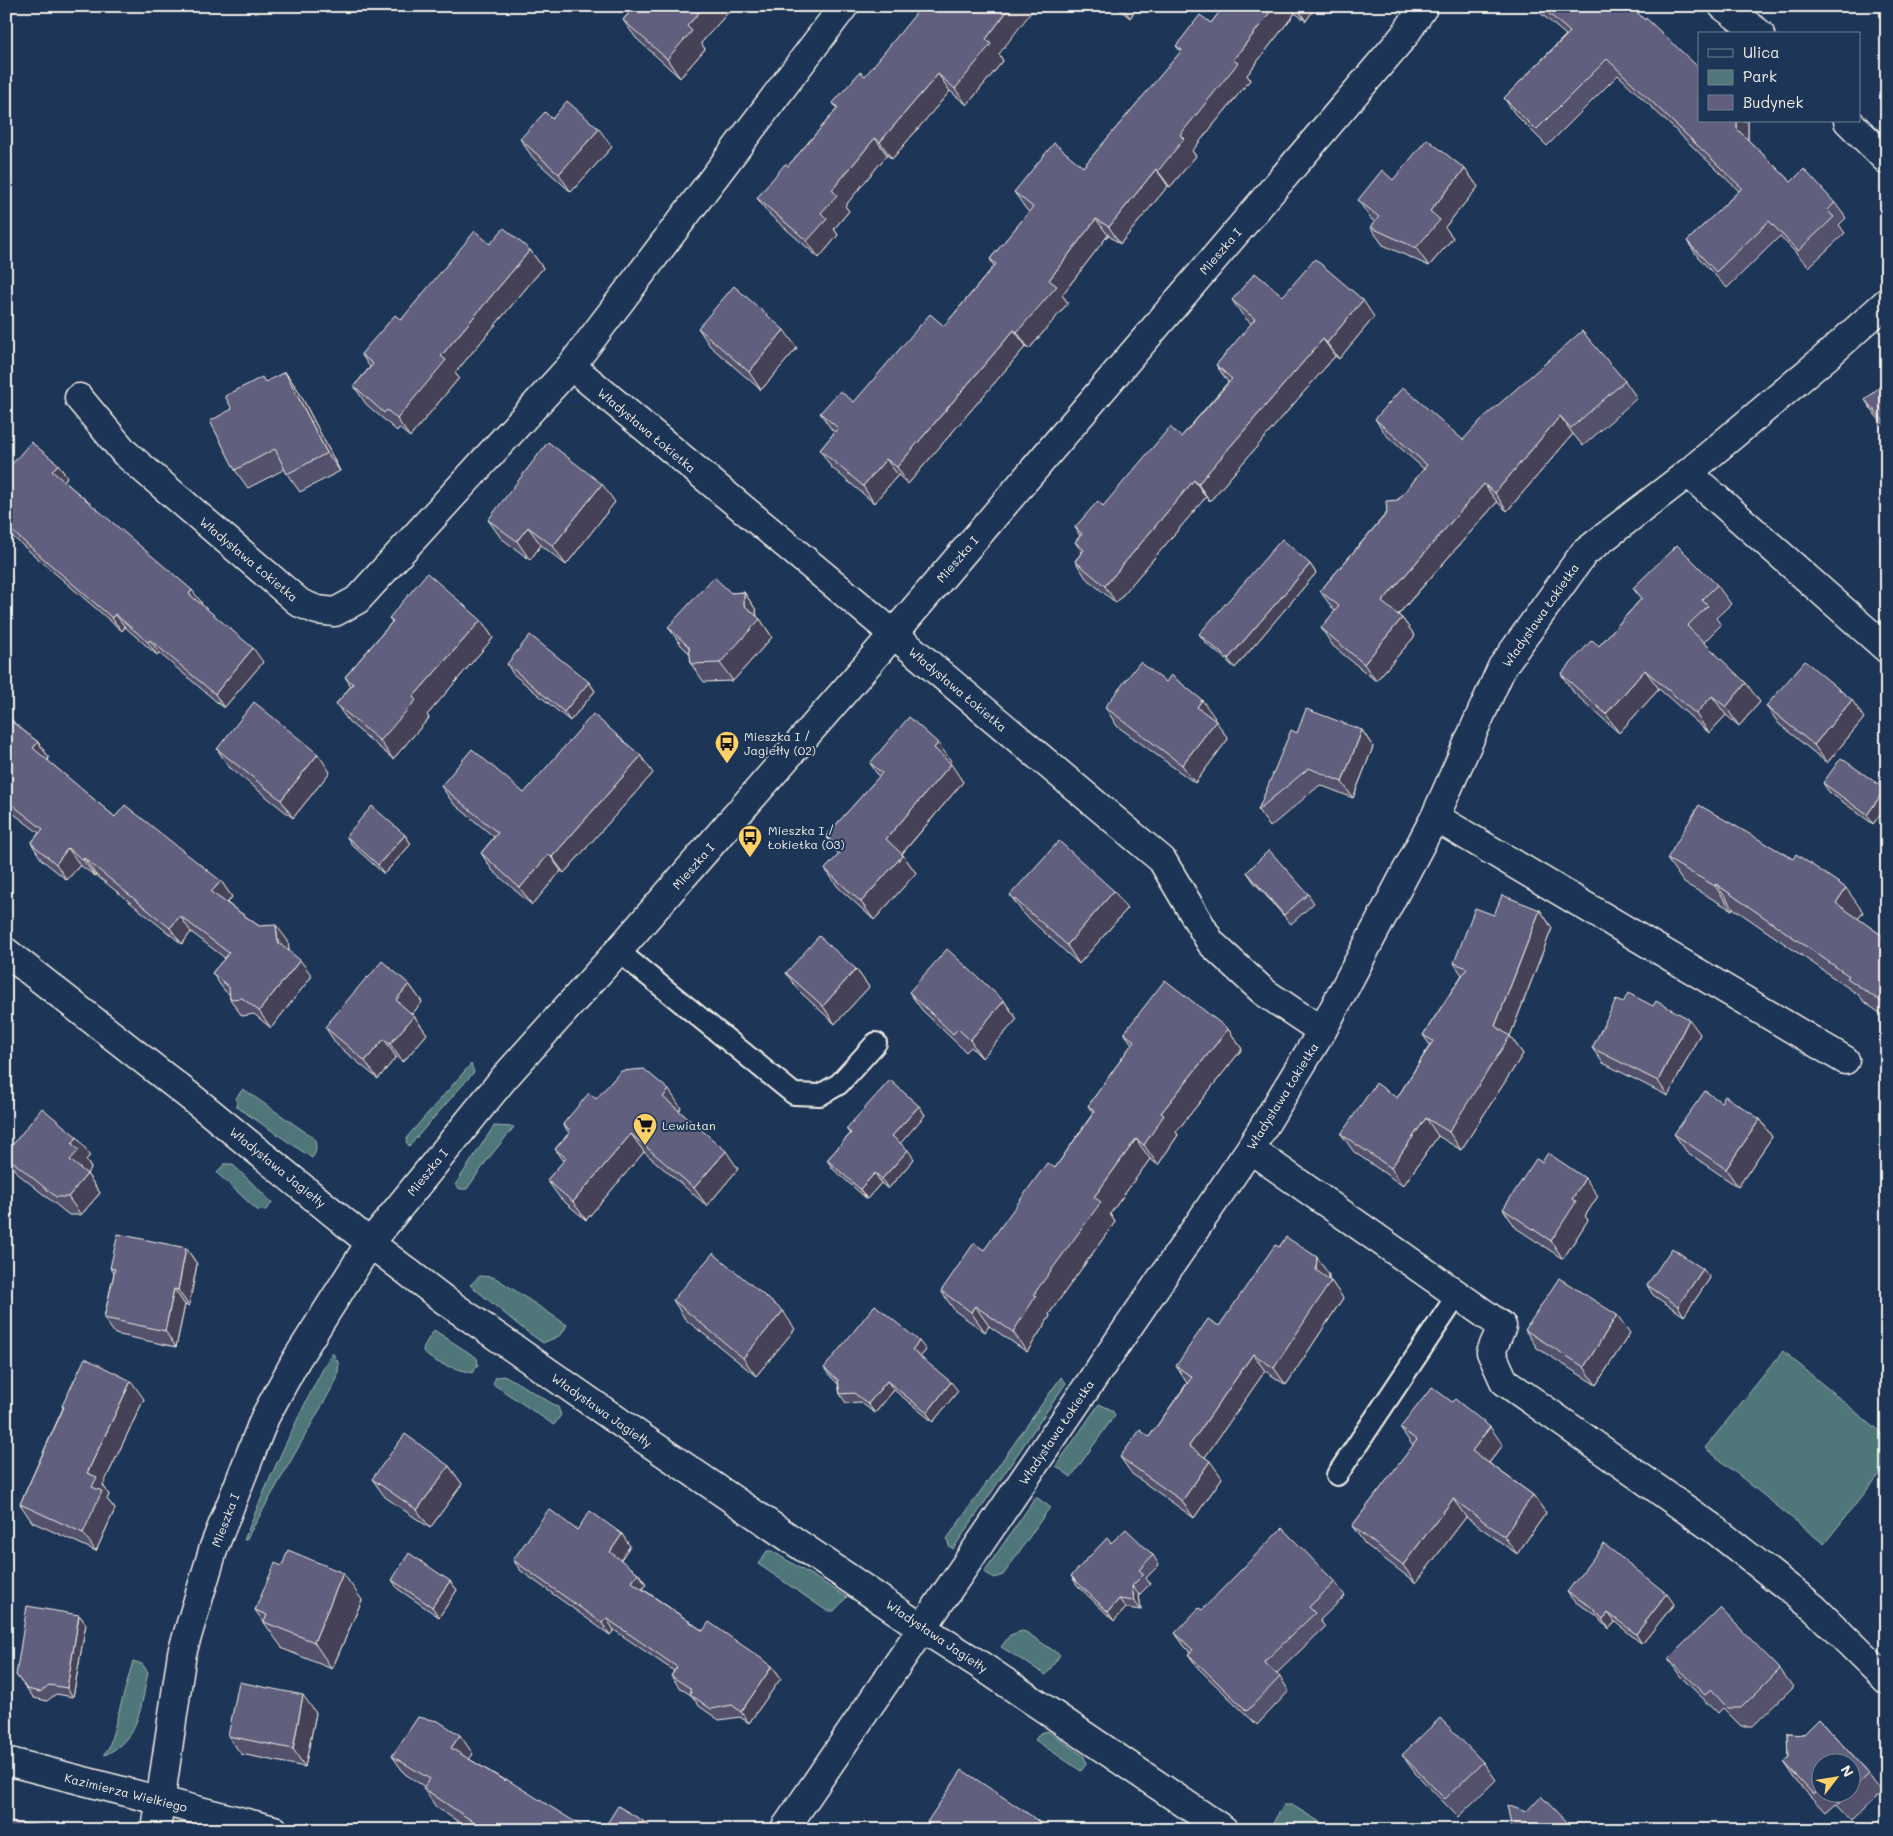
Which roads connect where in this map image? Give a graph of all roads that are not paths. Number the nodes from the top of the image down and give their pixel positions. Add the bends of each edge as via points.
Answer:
1 (844, 6) edge
2 (1424, 6) edge
3 (1723, 6) edge
4 (1757, 32) edge
5 (1849, 122) edge
6 (1887, 160) edge
7 (1887, 302) edge
8 (571, 366) junction
9 (79, 398) dead end
10 (1688, 473) junction
11 (892, 634) junction
12 (1887, 649) edge
13 (1435, 817) junction
14 (618, 951) junction
15 (6, 952) edge
16 (1322, 1031) junction
17 (876, 1044) dead end
18 (1845, 1060) dead end
19 (1250, 1149) junction
20 (370, 1243) junction
21 (1458, 1294) junction
22 (1337, 1475) dead end
23 (922, 1628) junction
24 (1887, 1680) edge
25 (6, 1761) edge
26 (159, 1800) junction
27 (156, 1830) edge
28 (274, 1830) edge
29 (784, 1830) edge
30 (1224, 1830) edge

1 - 8 street, Władysława Łokietka
2 - 11 street, Mieszka I via 1404,36
3 - 4 street
5 - 6 street
7 - 10 street, Władysława Łokietka
8 - 9 street, Władysława Łokietka via 357,600 335,612 317,610 300,603 125,453
8 - 11 street, Władysława Łokietka
10 - 12 street
10 - 13 street, Władysława Łokietka via 1584,553 1502,667
11 - 14 street, Mieszka I
11 - 16 street, Władysława Łokietka via 1162,860 1211,943 1264,992
13 - 16 street, Władysława Łokietka
13 - 18 street
14 - 17 lane via 794,1094 820,1095 839,1084
14 - 20 street, Mieszka I via 504,1078
15 - 20 street, Władysława Jagiełły via 206,1108
16 - 19 street, Władysława Łokietka
19 - 21 street
19 - 23 street, Władysława Łokietka
20 - 23 street, Władysława Jagiełły via 521,1354
20 - 26 street, Mieszka I via 296,1360 265,1418 214,1547 182,1653
21 - 22 lane
21 - 24 street via 1502,1326 1491,1352 1504,1381 1722,1535 1814,1608
23 - 29 street, Władysława Łokietka
23 - 30 street, Władysława Jagiełły
25 - 26 street, Kazimierza Wielkiego
26 - 27 street, Mieszka I
26 - 28 street, Kazimierza Wielkiego

